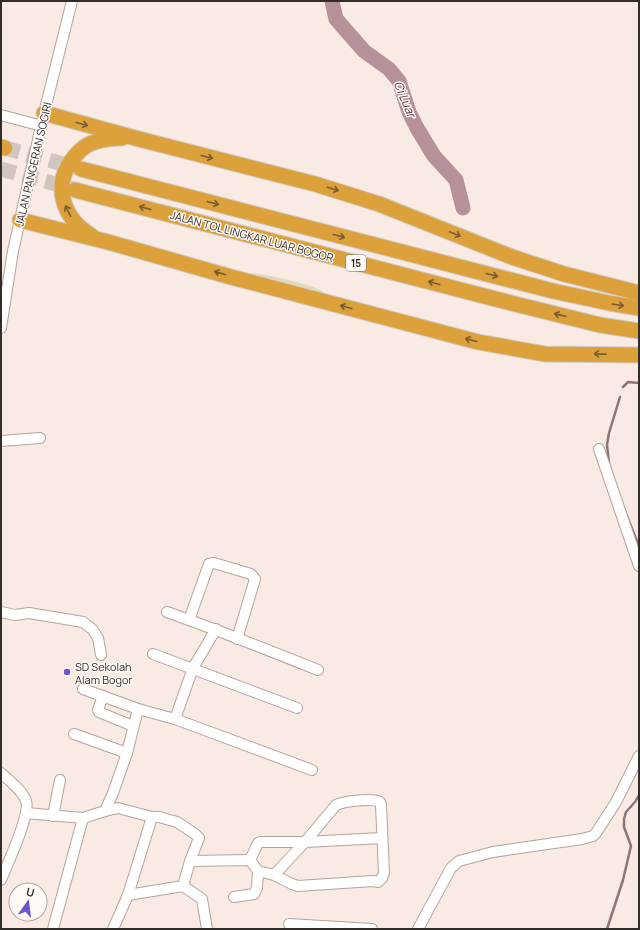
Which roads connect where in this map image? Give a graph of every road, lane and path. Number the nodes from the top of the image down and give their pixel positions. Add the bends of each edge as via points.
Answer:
1 (72, 1) edge
2 (1, 115) edge
3 (43, 120) junction
4 (135, 138) junction
5 (81, 169) tunnel mouth
6 (75, 190) tunnel mouth
7 (20, 220) junction
8 (108, 242) junction
9 (639, 293) edge
10 (639, 308) edge
11 (1, 328) edge
12 (639, 331) edge
13 (639, 355) edge
14 (40, 438) dead end
15 (1, 441) edge
16 (599, 449) dead end
17 (638, 560) edge
18 (1, 612) edge
19 (167, 612) dead end
20 (189, 620) junction
21 (216, 629) junction
22 (237, 639) junction
23 (153, 654) dead end
24 (101, 655) dead end
25 (194, 668) junction
26 (318, 670) dead end
27 (83, 688) dead end
28 (103, 696) junction
29 (297, 708) dead end
30 (138, 709) junction
31 (175, 719) junction
32 (133, 726) junction
33 (74, 734) dead end
34 (127, 753) junction
35 (639, 756) edge
36 (312, 770) dead end
37 (1, 773) edge
38 (60, 780) dead end
39 (105, 811) junction
40 (26, 813) junction
41 (53, 816) junction
42 (152, 817) junction
43 (83, 818) junction
44 (382, 838) junction
45 (305, 842) junction
46 (250, 860) junction
47 (190, 861) junction
48 (274, 875) junction
49 (1, 880) edge
50 (258, 880) junction
51 (183, 886) junction
52 (128, 895) junction
53 (234, 897) dead end
54 (288, 924) dead end
55 (53, 929) edge
56 (113, 929) edge
57 (207, 929) edge
58 (372, 929) edge
59 (418, 929) edge

1 - 3 street, JALAN PANGERAN SOGIRI
2 - 3 street
3 -> 4 highway
3 - 7 street, JALAN PANGERAN SOGIRI
8 -> 4 highway via 79,227 70,216 62,188 64,173 80,150 94,142 109,138
4 -> 9 highway via 315,184 379,204 512,257 564,274
5 -> 10 highway, JALAN TOL LINGKAR LUAR BOGOR / 15 via 553,291
12 -> 6 highway, JALAN TOL LINGKAR LUAR BOGOR / 15 via 600,325 519,306
7 - 8 highway
7 - 11 street, JALAN PANGERAN SOGIRI
13 -> 8 highway via 545,354 478,342
14 - 15 street
16 - 17 street
18 - 24 street via 15,615 30,613 83,622 98,638
19 - 20 street
20 - 21 street
20 - 22 street via 209,564 214,562 251,574 255,579
21 - 22 street
21 - 25 street
22 - 26 street
23 - 25 street
25 - 29 street
25 - 31 street
27 - 28 street
28 - 30 street
28 - 32 street via 99,712
30 - 31 street
30 - 32 street
31 - 36 street
32 - 34 street
33 - 34 street
34 - 39 street
35 - 59 street via 616,802 593,836 493,852 459,861 451,868
37 - 40 street via 22,793 26,802
38 - 41 street
39 - 42 street via 118,808
39 - 43 street
40 - 41 street
40 - 49 street
41 - 43 street
42 - 47 street via 177,822 196,834 199,838 198,843
42 - 52 street
43 - 55 street
44 - 45 street
44 - 45 street via 381,804 374,800 341,802 336,805
44 - 48 street via 384,873 378,882 298,886
45 - 46 street via 259,842
45 - 48 street
46 - 47 street
46 - 50 street
47 - 51 street
48 - 50 street
50 - 53 street via 256,892 252,895
51 - 52 street
51 - 57 street via 202,899
52 - 56 street
54 - 58 street

